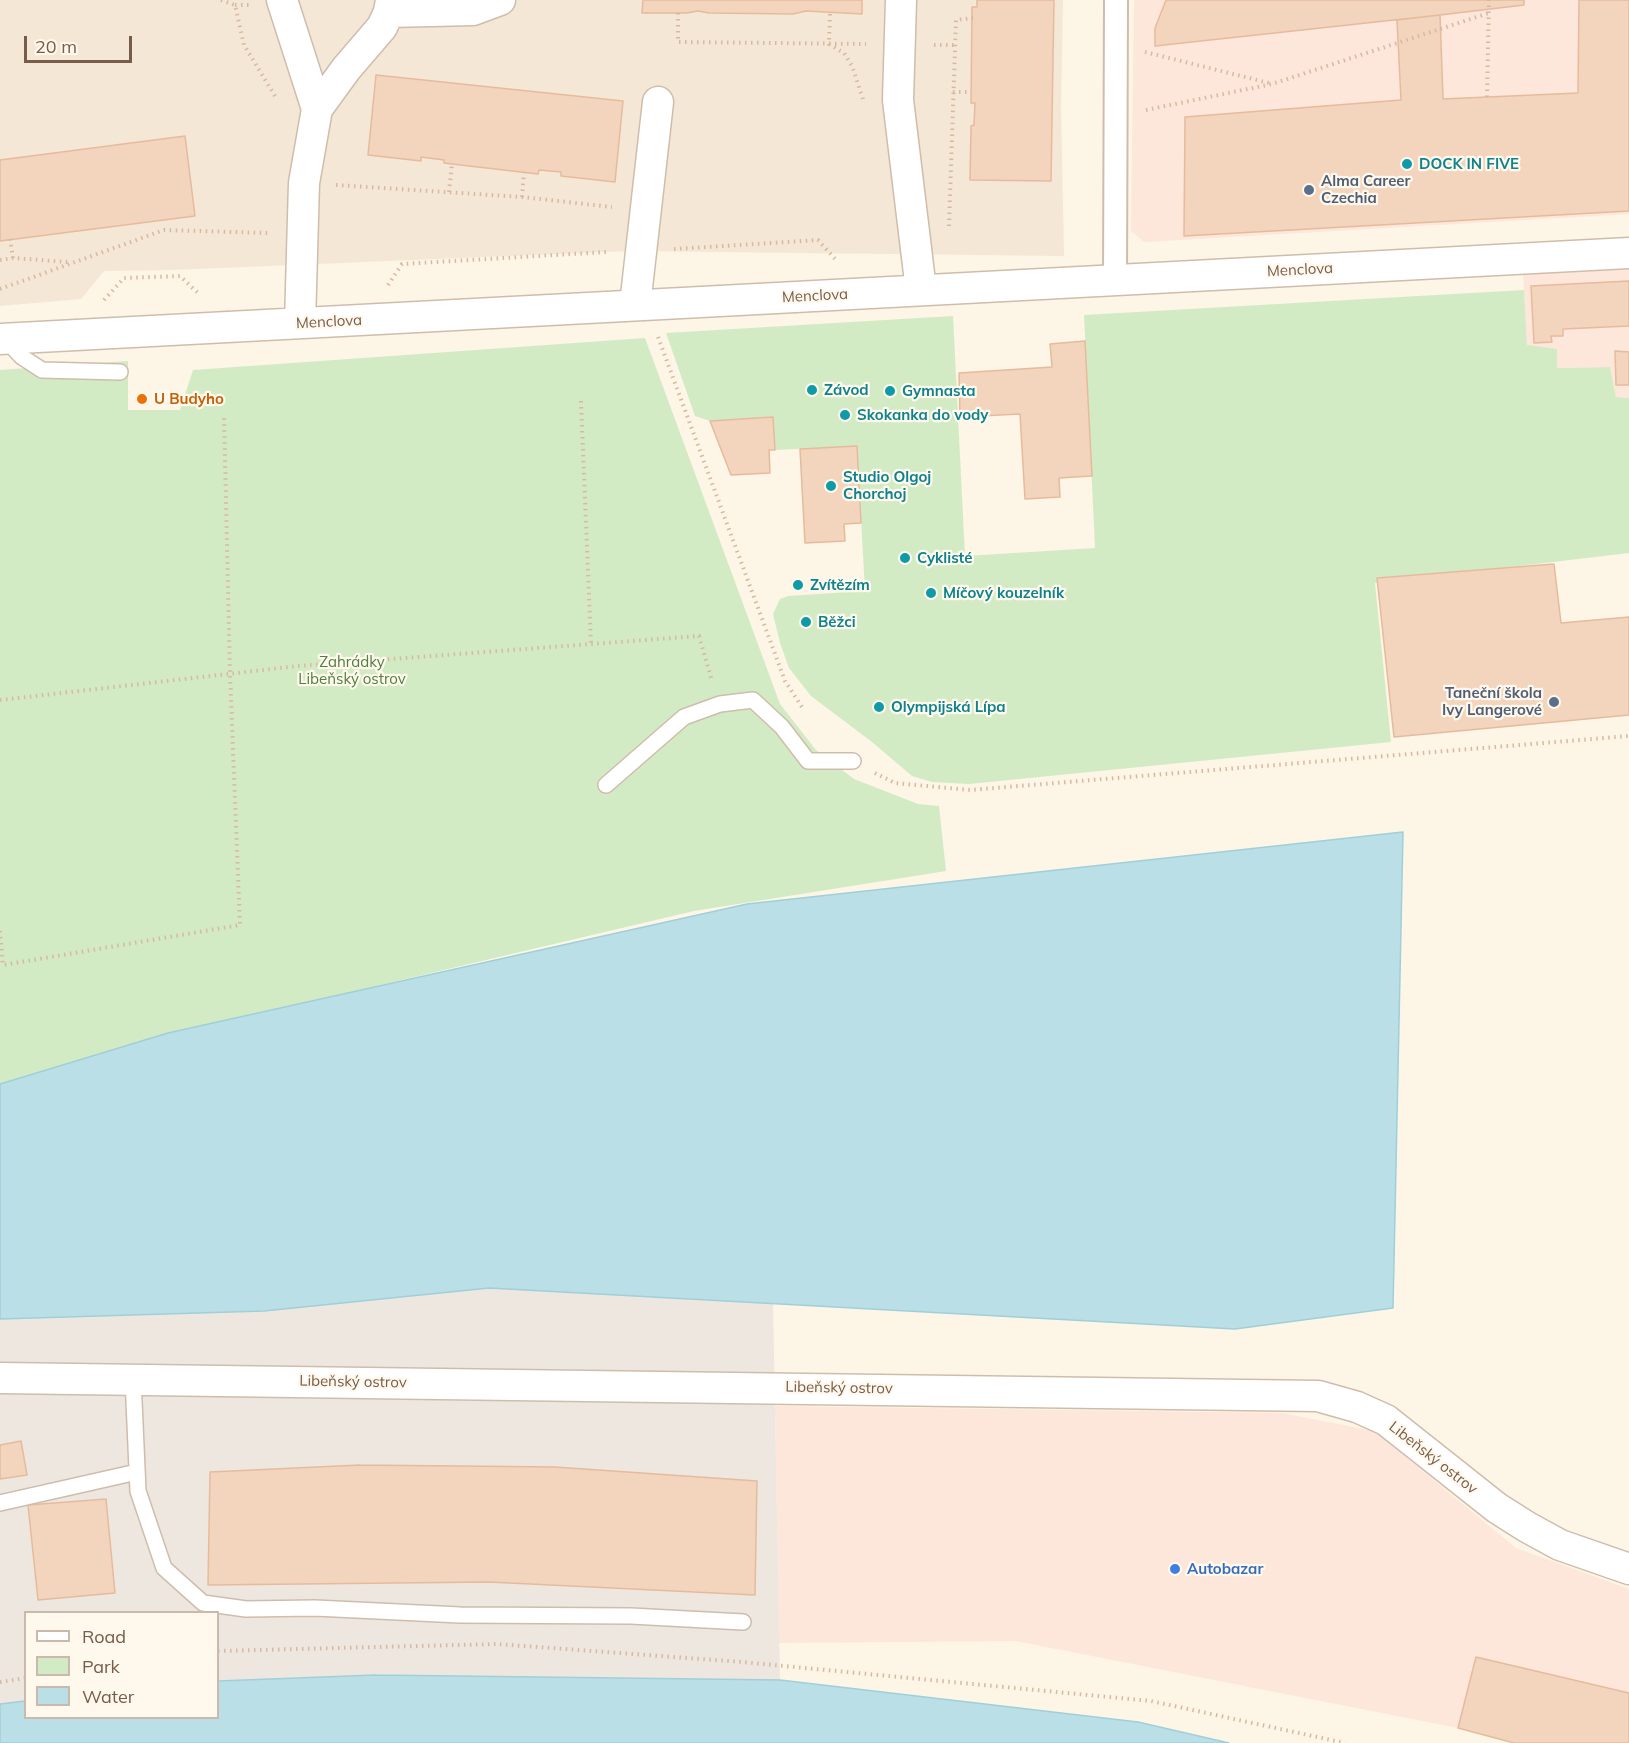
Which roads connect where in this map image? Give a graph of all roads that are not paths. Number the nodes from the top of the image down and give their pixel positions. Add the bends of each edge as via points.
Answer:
1 (282, 0) edge
2 (500, 0) edge
3 (901, 0) edge
4 (1116, 0) edge
5 (390, 6) edge
6 (658, 102) dead end
7 (317, 109) junction
8 (1629, 253) edge
9 (1115, 280) junction
10 (921, 290) junction
11 (641, 305) junction
12 (300, 323) junction
13 (3, 339) edge
14 (120, 372) dead end
15 (853, 761) road end
16 (606, 784) dead end
17 (0, 1378) edge
18 (133, 1379) junction
19 (137, 1472) junction
20 (0, 1503) edge
21 (1629, 1569) edge
22 (743, 1622) dead end

1 - 7 street
2 - 5 street via 473,10
3 - 10 street via 898,100
4 - 9 street
5 - 7 street via 382,27
6 - 11 street via 641,250
7 - 12 street via 300,233
8 - 9 street, Menclova
9 - 10 street, Menclova
10 - 11 street, Menclova
11 - 12 street, Menclova
12 - 13 street, Menclova
13 - 14 lane via 42,370
15 - 16 lane via 808,760 782,727 753,700 720,704 684,717
17 - 18 street, Libeňský ostrov
18 - 19 lane
18 - 21 street, Libeňský ostrov via 1318,1396 1386,1420 1527,1527 1560,1545
19 - 20 lane
19 - 22 lane via 138,1491 164,1568 203,1603 246,1609 631,1616

